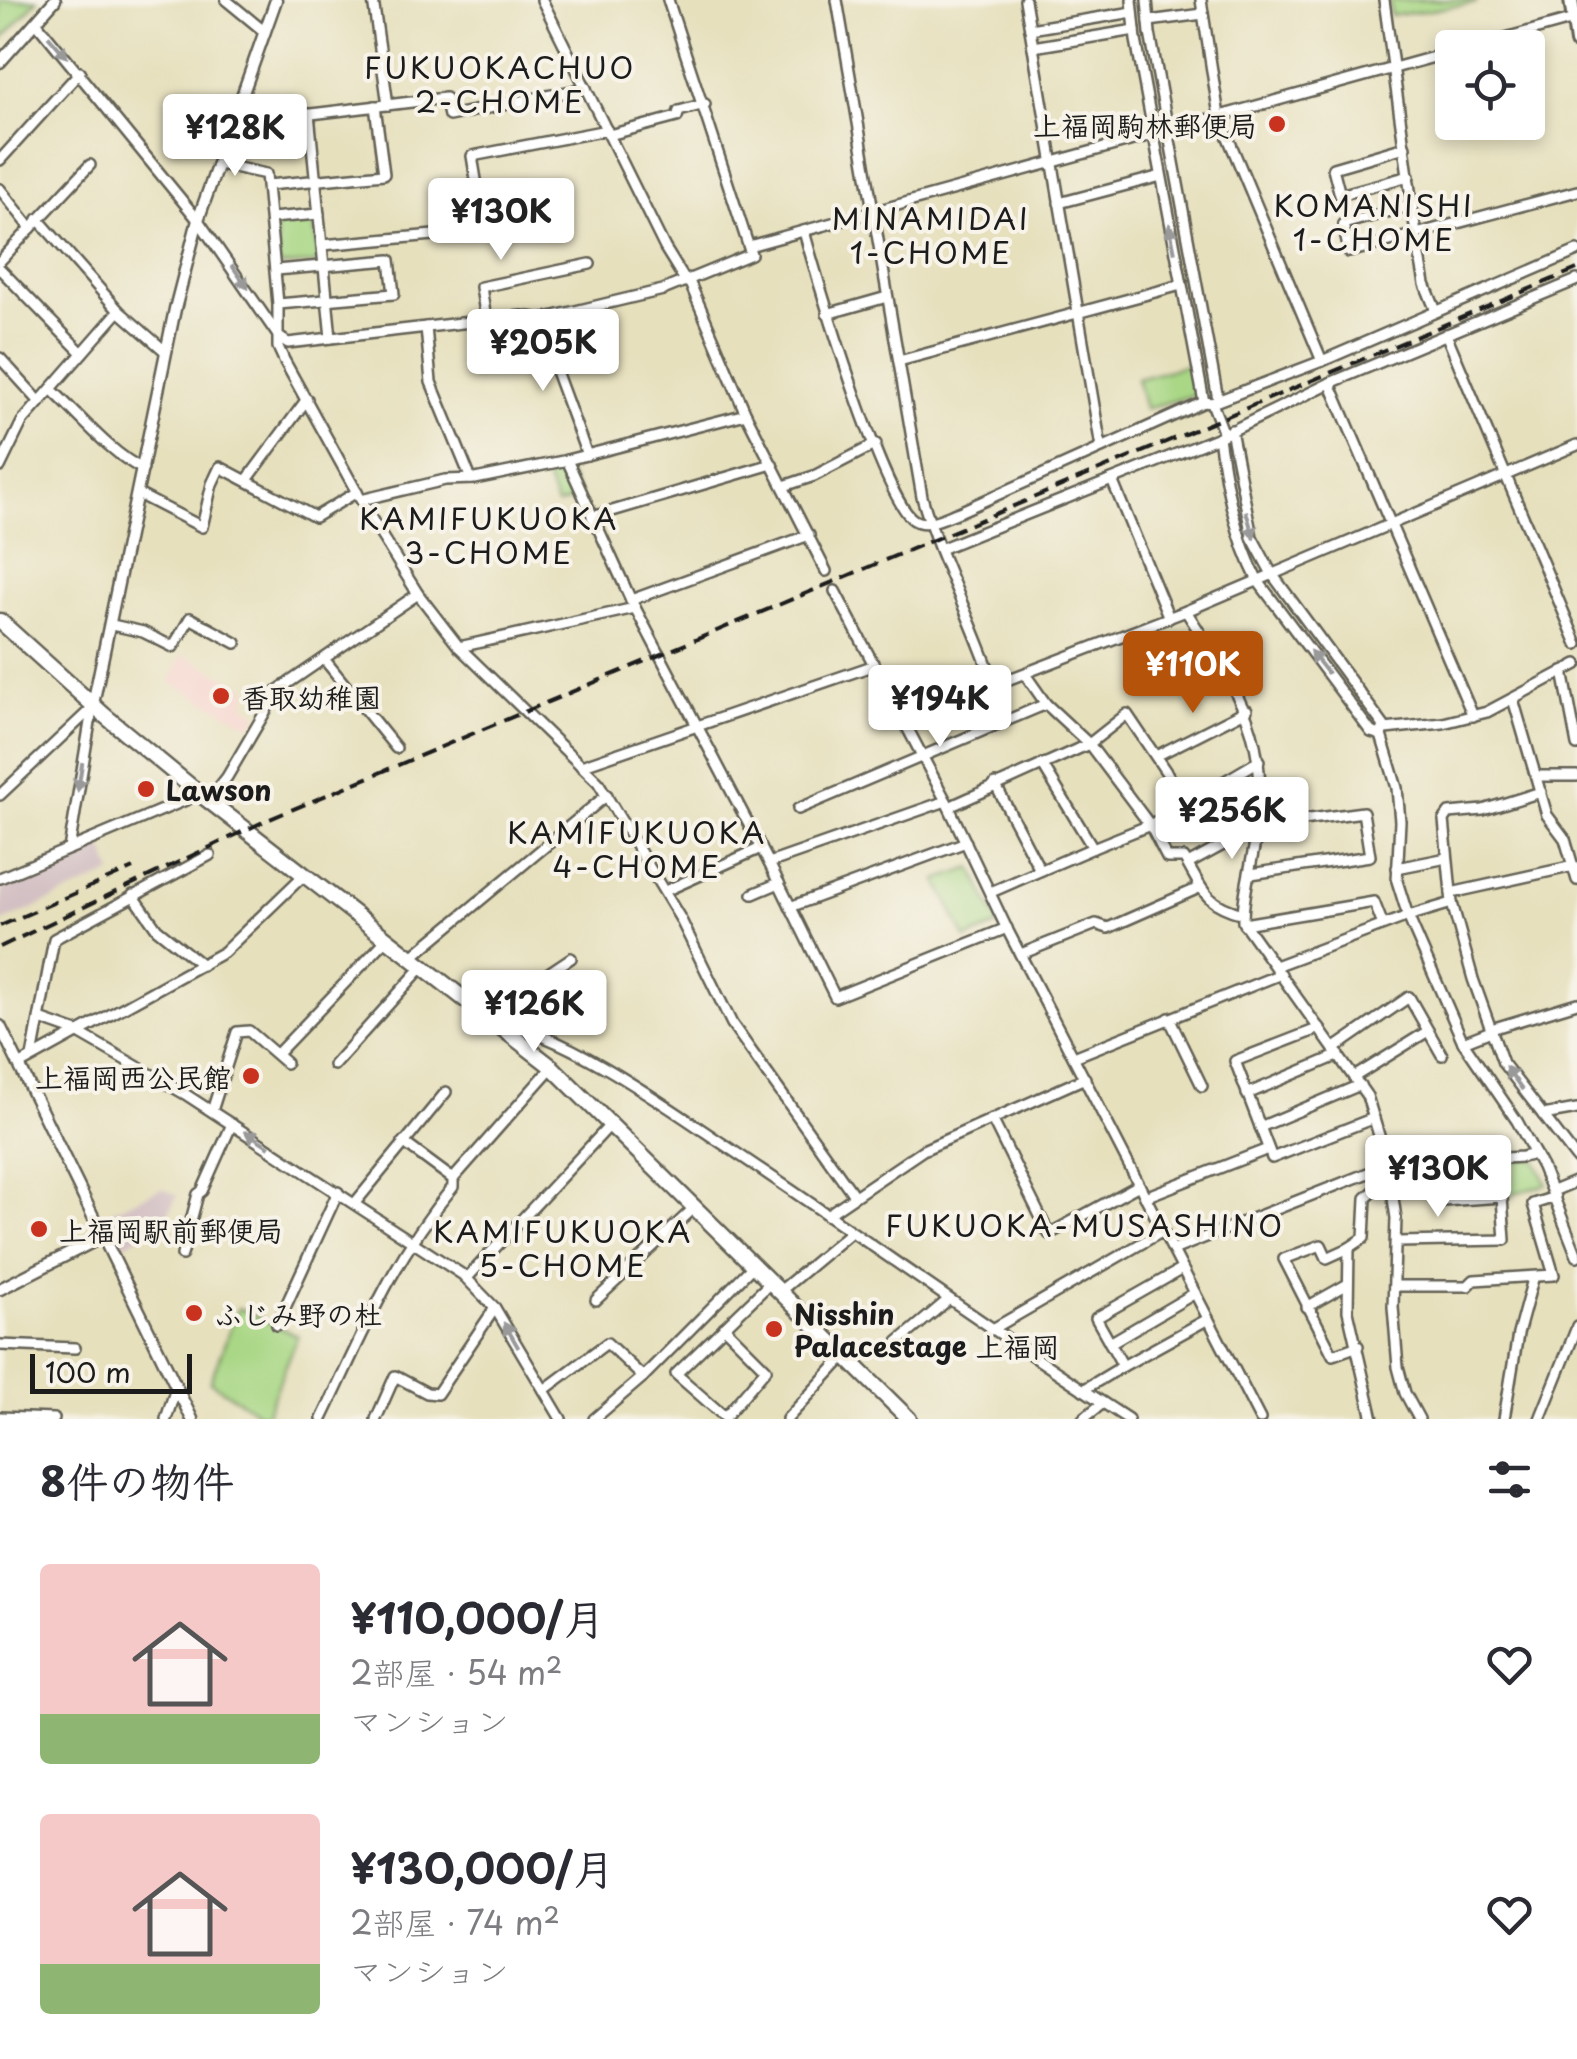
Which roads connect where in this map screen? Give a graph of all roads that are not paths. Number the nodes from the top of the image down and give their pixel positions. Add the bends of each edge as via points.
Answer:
1 (56, 0) edge
2 (226, 0) edge
3 (373, 0) edge
4 (542, 0) edge
5 (668, 0) edge
6 (836, 0) edge
7 (1025, 0) edge
8 (1132, 0) edge
9 (1147, 0) edge
10 (1201, 0) edge
11 (1384, 0) edge
12 (1572, 0) edge
13 (279, 1) edge
14 (1132, 12) junction
15 (1202, 14) junction
16 (1574, 19) junction
17 (36, 22) junction
18 (1148, 22) junction
19 (1030, 29) junction
20 (1135, 30) junction
21 (1535, 30) edge
22 (265, 32) junction
23 (1577, 42) edge
24 (1033, 46) junction
25 (1435, 57) edge
26 (0, 62) edge
27 (1394, 69) junction
28 (80, 72) junction
29 (586, 88) junction
30 (704, 104) junction
31 (388, 105) junction
32 (375, 106) junction
33 (310, 114) junction
34 (1220, 116) junction
35 (261, 120) dead end
36 (1168, 130) junction
37 (608, 132) junction
38 (1153, 134) junction
39 (1405, 147) junction
40 (0, 160) edge
41 (1053, 162) junction
42 (219, 164) junction
43 (90, 166) dead end
44 (1161, 176) junction
45 (1409, 176) junction
46 (316, 180) junction
47 (268, 185) junction
48 (0, 188) edge
49 (1577, 192) edge
50 (1060, 203) junction
51 (1413, 205) junction
52 (872, 212) junction
53 (319, 214) junction
54 (271, 218) junction
55 (198, 220) junction
56 (524, 220) dead end
57 (34, 223) junction
58 (484, 227) junction
59 (804, 230) junction
60 (1416, 234) junction
61 (322, 245) junction
62 (749, 246) junction
63 (1577, 251) edge
64 (590, 264) dead end
65 (0, 265) edge
66 (324, 266) junction
67 (276, 270) junction
68 (1577, 280) edge
69 (687, 282) junction
70 (1181, 285) junction
71 (887, 297) junction
72 (327, 300) junction
73 (278, 304) junction
74 (119, 310) junction
75 (1078, 312) junction
76 (1436, 312) junction
77 (827, 314) junction
78 (542, 319) junction
79 (486, 320) junction
80 (426, 327) junction
81 (1446, 334) junction
82 (278, 337) junction
83 (331, 338) junction
84 (165, 351) junction
85 (82, 353) junction
86 (0, 358) edge
87 (1322, 360) junction
88 (899, 362) junction
89 (1330, 383) junction
90 (51, 389) junction
91 (307, 399) junction
92 (40, 402) junction
93 (1211, 402) junction
94 (746, 414) junction
95 (1225, 434) junction
96 (876, 444) junction
97 (1577, 445) edge
98 (1102, 447) junction
99 (587, 455) junction
100 (566, 460) junction
101 (772, 464) junction
102 (0, 466) edge
103 (143, 469) junction
104 (1505, 476) junction
105 (247, 480) junction
106 (471, 480) junction
107 (1112, 480) junction
108 (784, 486) junction
109 (138, 494) junction
110 (359, 496) junction
111 (592, 517) junction
112 (929, 521) junction
113 (1390, 526) junction
114 (809, 535) junction
115 (940, 548) junction
116 (826, 571) dead end
117 (1272, 574) junction
118 (1258, 581) junction
119 (835, 592) dead end
120 (418, 594) junction
121 (633, 604) junction
122 (1186, 612) junction
123 (1168, 618) junction
124 (0, 621) edge
125 (112, 625) junction
126 (236, 643) dead end
127 (1577, 644) edge
128 (459, 647) junction
129 (324, 659) junction
130 (1577, 664) edge
131 (872, 666) junction
132 (1562, 671) junction
133 (1025, 674) junction
134 (994, 684) junction
135 (1512, 699) junction
136 (93, 704) junction
137 (1046, 704) junction
138 (1246, 710) junction
139 (1473, 716) junction
140 (902, 721) junction
141 (697, 725) junction
142 (1383, 732) junction
143 (1089, 744) junction
144 (1577, 745) edge
145 (396, 748) dead end
146 (1156, 756) junction
147 (923, 759) junction
148 (1259, 761) junction
149 (1042, 764) junction
150 (581, 766) junction
151 (1536, 776) junction
152 (1577, 776) edge
153 (996, 784) junction
154 (1541, 792) junction
155 (0, 795) edge
156 (606, 795) junction
157 (205, 797) junction
158 (1188, 803) junction
159 (947, 804) junction
160 (798, 809) dead end
161 (1150, 825) junction
162 (1258, 826) junction
163 (966, 842) junction
164 (760, 848) junction
165 (1093, 848) junction
166 (69, 849) junction
167 (210, 855) dead end
168 (1448, 858) junction
169 (769, 863) junction
170 (1188, 864) junction
171 (1574, 866) junction
172 (1397, 868) junction
173 (1040, 870) junction
174 (305, 874) junction
175 (1251, 874) junction
176 (0, 878) edge
177 (1577, 880) edge
178 (779, 882) junction
179 (1199, 888) junction
180 (665, 891) junction
181 (991, 892) junction
182 (753, 894) dead end
183 (133, 895) junction
184 (1451, 898) junction
185 (790, 906) junction
186 (1408, 916) junction
187 (1244, 919) junction
188 (1383, 925) junction
189 (1007, 928) junction
190 (388, 938) junction
191 (1021, 954) junction
192 (571, 958) dead end
193 (418, 960) junction
194 (202, 965) junction
195 (1278, 970) junction
196 (1577, 1002) edge
197 (487, 1014) junction
198 (1168, 1018) junction
199 (40, 1019) junction
200 (501, 1024) junction
201 (1, 1027) edge
202 (1320, 1028) junction
203 (1491, 1030) junction
204 (1428, 1031) junction
205 (77, 1032) junction
206 (0, 1042) edge
207 (1463, 1042) junction
208 (0, 1051) edge
209 (1337, 1052) junction
210 (277, 1054) junction
211 (1442, 1056) dead end
212 (1074, 1057) junction
213 (32, 1058) junction
214 (286, 1062) dead end
215 (18, 1065) junction
216 (334, 1065) dead end
217 (552, 1067) junction
218 (1085, 1078) junction
219 (1357, 1081) junction
220 (1202, 1086) dead end
221 (446, 1092) dead end
222 (1248, 1094) junction
223 (1577, 1109) edge
224 (212, 1110) junction
225 (1543, 1114) junction
226 (1374, 1118) junction
227 (992, 1120) junction
228 (232, 1124) junction
229 (611, 1124) junction
230 (1260, 1126) junction
231 (403, 1142) junction
232 (1268, 1148) junction
233 (1535, 1154) junction
234 (1577, 1160) edge
235 (1438, 1162) junction
236 (1388, 1165) junction
237 (1390, 1177) junction
238 (452, 1179) junction
239 (1577, 1181) edge
240 (1139, 1185) junction
241 (338, 1192) junction
242 (853, 1194) junction
243 (1554, 1194) junction
244 (1146, 1197) junction
245 (355, 1203) junction
246 (694, 1208) junction
247 (827, 1215) junction
248 (1163, 1231) junction
249 (851, 1232) junction
250 (102, 1237) junction
251 (411, 1240) junction
252 (1397, 1242) junction
253 (1349, 1248) junction
254 (1172, 1250) junction
255 (182, 1255) dead end
256 (1577, 1256) edge
257 (753, 1266) junction
258 (1182, 1269) junction
259 (467, 1278) junction
260 (1533, 1279) junction
261 (1346, 1285) junction
262 (1395, 1286) junction
263 (774, 1287) junction
264 (0, 1288) edge
265 (1195, 1293) junction
266 (596, 1300) dead end
267 (948, 1300) junction
268 (1307, 1306) junction
269 (495, 1308) junction
270 (1208, 1319) junction
271 (276, 1325) dead end
272 (1577, 1327) edge
273 (724, 1328) junction
274 (991, 1330) junction
275 (898, 1342) dead end
276 (1110, 1343) junction
277 (0, 1345) edge
278 (1358, 1346) junction
279 (75, 1348) dead end
280 (845, 1356) junction
281 (1123, 1366) junction
282 (642, 1377) junction
283 (176, 1388) junction
284 (544, 1390) junction
285 (1082, 1390) junction
286 (1103, 1403) junction
287 (0, 1416) edge
288 (54, 1419) edge
289 (166, 1419) edge
290 (192, 1419) edge
291 (322, 1419) edge
292 (376, 1419) edge
293 (561, 1419) edge
294 (594, 1419) edge
295 (787, 1419) edge
296 (909, 1419) edge
297 (1083, 1419) edge
298 (1128, 1419) edge
299 (1260, 1419) edge
300 (1374, 1419) edge
301 (1419, 1419) edge
302 (1504, 1419) edge
303 (1540, 1419) edge

1 - 17 street
2 - 22 street
3 - 31 street
4 - 29 street
5 - 30 street
6 - 52 street
7 - 19 street
8 - 14 street
9 - 18 street
10 - 15 street
11 - 27 street
12 - 16 main road
13 - 22 street
14 - 19 street
14 - 20 street
15 - 18 street
15 - 34 street
16 - 21 street
16 - 23 main road
17 - 26 street
17 -> 28 street
18 - 36 street
19 - 24 street
20 - 24 street
20 - 38 street
22 - 42 street
24 - 41 street
25 - 27 street
27 - 34 street
27 - 39 street
28 - 40 street
28 - 55 street
29 - 31 street via 448,116 445,98
29 - 37 street
30 - 37 street
30 - 62 street
31 - 32 street
32 - 33 street
32 - 46 street via 384,174
33 - 35 street
33 - 46 street
34 - 36 street
34 - 87 street
36 - 38 street
36 - 93 street
37 - 58 street via 472,156
37 - 69 street
38 - 41 street
38 - 44 street
39 - 45 street
39 - 45 street via 1332,168 1340,195
41 - 50 street
41 - 52 street
42 - 47 street via 266,174
42 - 55 street
43 - 57 street
44 - 50 street
70 -> 44 street
45 - 51 street
46 - 47 street
46 - 53 street
47 - 54 street
48 - 57 street
49 - 60 street
50 - 75 street
51 - 60 street
51 - 60 street via 1342,224 1349,252
52 - 59 street
52 - 71 street
53 - 54 street
53 - 61 street
54 - 67 street
55 -> 82 street
55 - 84 street
56 - 58 street
57 - 65 street
57 - 74 street
58 - 61 street
59 - 62 street
59 - 77 street
60 - 76 street
61 - 66 street
62 - 69 street via 751,254
63 - 76 street
64 - 79 street via 481,287
65 - 85 street
66 - 67 street
66 - 72 street
66 - 72 street via 390,260 394,294
67 - 73 street
68 - 81 street
69 - 78 street
69 - 94 street
70 - 75 street
70 - 93 street
71 - 77 street
71 - 88 street
72 - 73 street
72 - 83 street
73 - 82 street
74 - 84 street
74 - 85 street
75 - 88 street
75 - 98 street
76 - 87 street
77 - 96 street
78 - 79 street
78 - 99 street
79 - 80 street
80 - 83 street
80 - 106 street via 432,382
81 - 89 street
81 - 104 street
82 - 83 street via 288,343
82 - 91 street
84 - 103 street
85 - 90 street
86 - 92 street
87 - 93 street
88 - 112 street
89 - 95 street
89 - 113 street
90 - 92 street
90 - 103 street via 122,460
91 - 105 street
91 - 110 street
92 - 102 street
93 - 95 street
93 - 98 street
94 - 99 street
94 - 101 street
95 - 107 street
95 -> 117 street via 1252,537
95 - 118 street via 1234,520
96 - 108 street
96 - 112 street via 907,512 915,521
97 - 104 street
98 - 112 street
99 - 100 street
100 - 106 street
100 - 111 street
101 - 108 street
101 - 111 street
103 - 109 street
104 - 113 street
104 - 127 street
105 - 109 street via 220,467 202,527
105 - 110 street via 315,517
106 - 110 street
107 - 115 street
107 - 123 street
108 - 114 street
109 - 125 street
110 - 120 street
111 - 121 street
112 - 115 street
113 - 117 street
113 - 139 street
114 - 116 street
114 - 121 street
115 - 134 street
117 - 118 street
117 - 142 street via 1343,666
118 - 122 street
142 -> 118 street via 1371,732
119 - 131 street
120 - 128 street
120 - 129 street
121 - 128 street
121 - 141 street
122 - 123 street
122 - 138 street
123 - 133 street
124 - 136 main road
125 - 126 street via 173,647 190,618
125 - 136 street
128 - 150 street
129 - 145 street
129 - 157 street via 278,690 227,777
130 - 132 street
131 - 140 street
131 - 141 street
132 - 135 street
132 - 144 street
133 - 134 street
133 - 137 street
134 - 140 street
135 - 139 street
135 - 151 street
136 - 155 street
136 - 157 main road
136 -> 166 street
137 - 143 street
137 - 147 street
138 - 146 street
138 - 148 street
139 - 142 street
140 - 147 street
141 - 150 street
141 - 164 street
142 - 172 street via 1397,788
143 - 146 street via 1127,714
143 - 149 street
143 - 161 street
146 - 158 street
147 - 159 street
147 - 160 street
148 - 158 street
148 - 162 street
149 - 153 street
149 - 165 street
150 - 156 street
151 - 152 street
151 - 154 street
153 - 159 street
153 - 173 street
154 - 168 street via 1448,813
154 - 171 street
156 - 180 street
156 - 193 street
157 - 166 street
157 - 174 main road
158 - 161 street
159 - 163 street
159 - 169 street
161 - 165 street
161 - 170 street via 1168,858
162 - 170 street
162 - 175 street
162 - 175 street via 1363,812 1370,856
163 - 181 street
163 - 185 street
164 - 169 street
164 - 180 street
165 - 173 street
166 - 176 street
167 - 183 street
168 - 172 street
168 - 184 street
169 - 178 street
170 - 179 street
171 - 177 street
171 - 184 street
172 - 186 street
173 - 181 street
174 - 190 main road
174 - 194 street
175 - 187 street
178 - 182 street
178 - 185 street
179 - 187 street
179 - 191 street via 1108,928 1096,924
180 - 242 street via 732,1024
181 - 189 street
183 - 194 street via 157,929
183 - 199 street via 54,939
184 - 186 street
184 - 203 street
185 - 189 street via 834,997
186 - 188 street
186 - 207 street
187 - 188 street via 1374,902
187 - 195 street
188 - 195 street
189 - 191 street
190 - 193 main road
190 - 210 street
191 - 212 street
192 - 197 street
193 - 197 main road
193 - 216 street
194 - 205 street
195 - 198 street
195 - 202 street
196 - 203 street
197 - 200 main road
198 - 212 street
198 - 220 street
199 - 205 street
199 - 213 street
200 - 217 main road
200 - 247 street via 576,1053 656,1099
201 - 206 street
201 - 215 street
202 - 209 street
202 - 222 street via 1235,1061
203 - 207 street
225 -> 203 street via 1503,1063
204 - 209 street via 1408,997
204 - 211 street
204 - 219 street
205 - 213 street
205 - 224 street
207 - 233 street
208 - 215 street
209 - 219 street
209 - 222 street
210 - 214 street
210 - 224 street via 249,1031 237,1032
212 - 218 street
213 - 215 street
215 - 250 street
217 - 229 main road
217 - 238 street
218 - 227 street
218 - 240 street
219 - 226 street
219 - 230 street
221 - 231 street
222 - 230 street
223 - 225 street
224 - 228 street
225 - 234 street
226 - 232 street via 1272,1158
226 - 236 street
227 - 240 street via 1049,1234
227 - 242 street via 923,1150
241 -> 228 street
228 - 255 street via 198,1194
229 - 246 main road
229 - 259 street
230 - 232 street
231 - 238 street
231 - 245 street
232 - 244 street
233 - 235 street
233 - 243 street
235 - 236 street
235 - 252 street via 1443,1201 1502,1198 1504,1240
236 - 237 street
236 - 254 street
237 - 252 street
237 - 253 street via 1366,1198 1364,1238
238 - 251 street via 453,1188
239 - 243 street
240 - 244 street
241 - 245 street
241 - 271 street
242 - 247 street
243 - 256 street
243 - 260 street via 1533,1204 1554,1276
244 - 248 street
245 - 251 street
246 - 257 main road
246 - 266 street
247 - 249 street
248 - 254 street
248 - 274 street
249 - 263 street
249 - 267 street
250 - 264 street
250 - 283 street
251 - 259 street
251 - 291 street
252 - 262 street
253 - 261 street
253 - 268 street via 1327,1258 1321,1245 1284,1259
254 - 258 street
257 - 263 main road
257 - 282 street
258 - 265 street
258 - 276 street via 1096,1318
259 - 269 street
260 - 262 street
260 - 302 street
261 - 268 street
261 - 278 street
262 - 301 street via 1398,1367
263 - 273 street
263 - 280 main road
265 - 270 street
265 - 276 street
267 - 274 street
267 - 275 street
268 - 278 street via 1333,1355
284 -> 269 street
269 - 292 street via 437,1394 395,1376
270 - 281 street
270 - 299 street
272 - 303 street
273 - 273 street via 766,1368 726,1418 676,1374
274 - 285 street
276 - 281 street
277 - 279 street
278 - 300 street
280 - 295 street
280 - 296 main road
281 - 285 street
282 - 284 street via 607,1343
282 - 294 street
283 - 289 street
283 - 290 street
284 - 293 street
285 - 286 street
286 - 297 street
286 - 298 street
287 - 288 street

